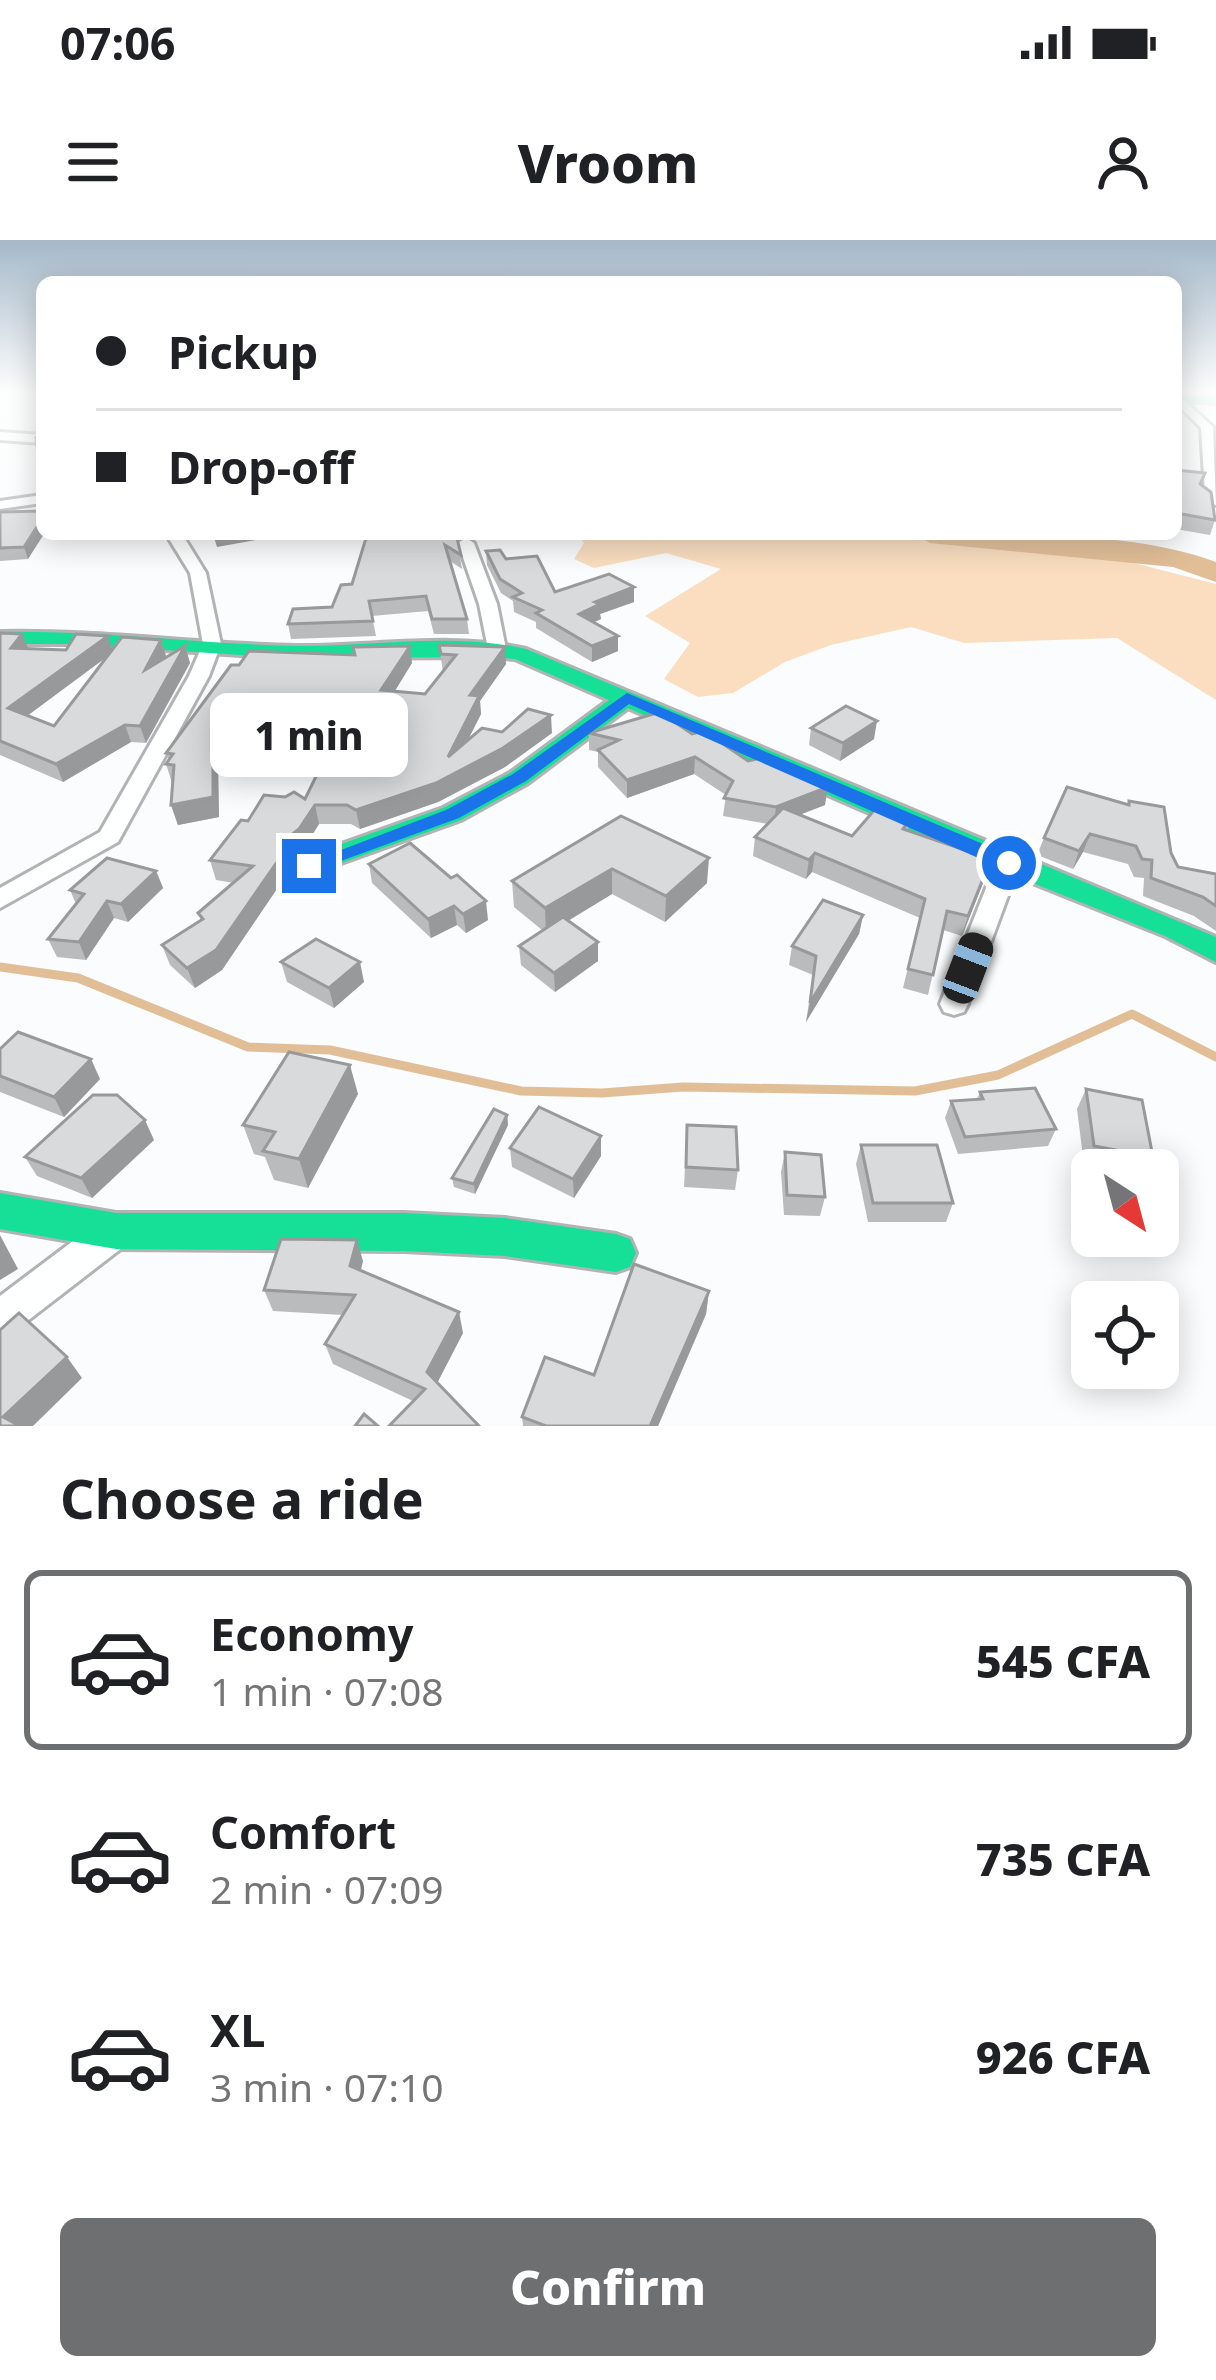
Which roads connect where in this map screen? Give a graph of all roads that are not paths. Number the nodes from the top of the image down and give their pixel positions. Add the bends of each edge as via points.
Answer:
1 (1209, 447) edge
2 (36, 500) edge
3 (1216, 501) edge
4 (0, 505) edge
5 (177, 540) edge
6 (466, 543) dead end
7 (0, 638) edge
8 (212, 644) junction
9 (497, 649) junction
10 (627, 698) junction
11 (1009, 863) junction
12 (309, 866) dead end
13 (0, 899) edge
14 (1216, 951) edge
15 (955, 1004) dead end
16 (0, 1211) edge
17 (116, 1231) junction
18 (616, 1253) dead end
19 (0, 1319) edge

1 - 3 street via 1206,499
2 - 4 street
5 - 8 street via 198,573
6 - 9 street
7 - 8 street
8 - 9 street via 260,651
8 - 13 street via 110,837
9 - 10 street
10 - 11 street
10 - 12 street via 519,778 452,814
11 - 14 street
11 - 15 street
16 - 17 street
17 - 18 street via 404,1232
17 - 19 street

